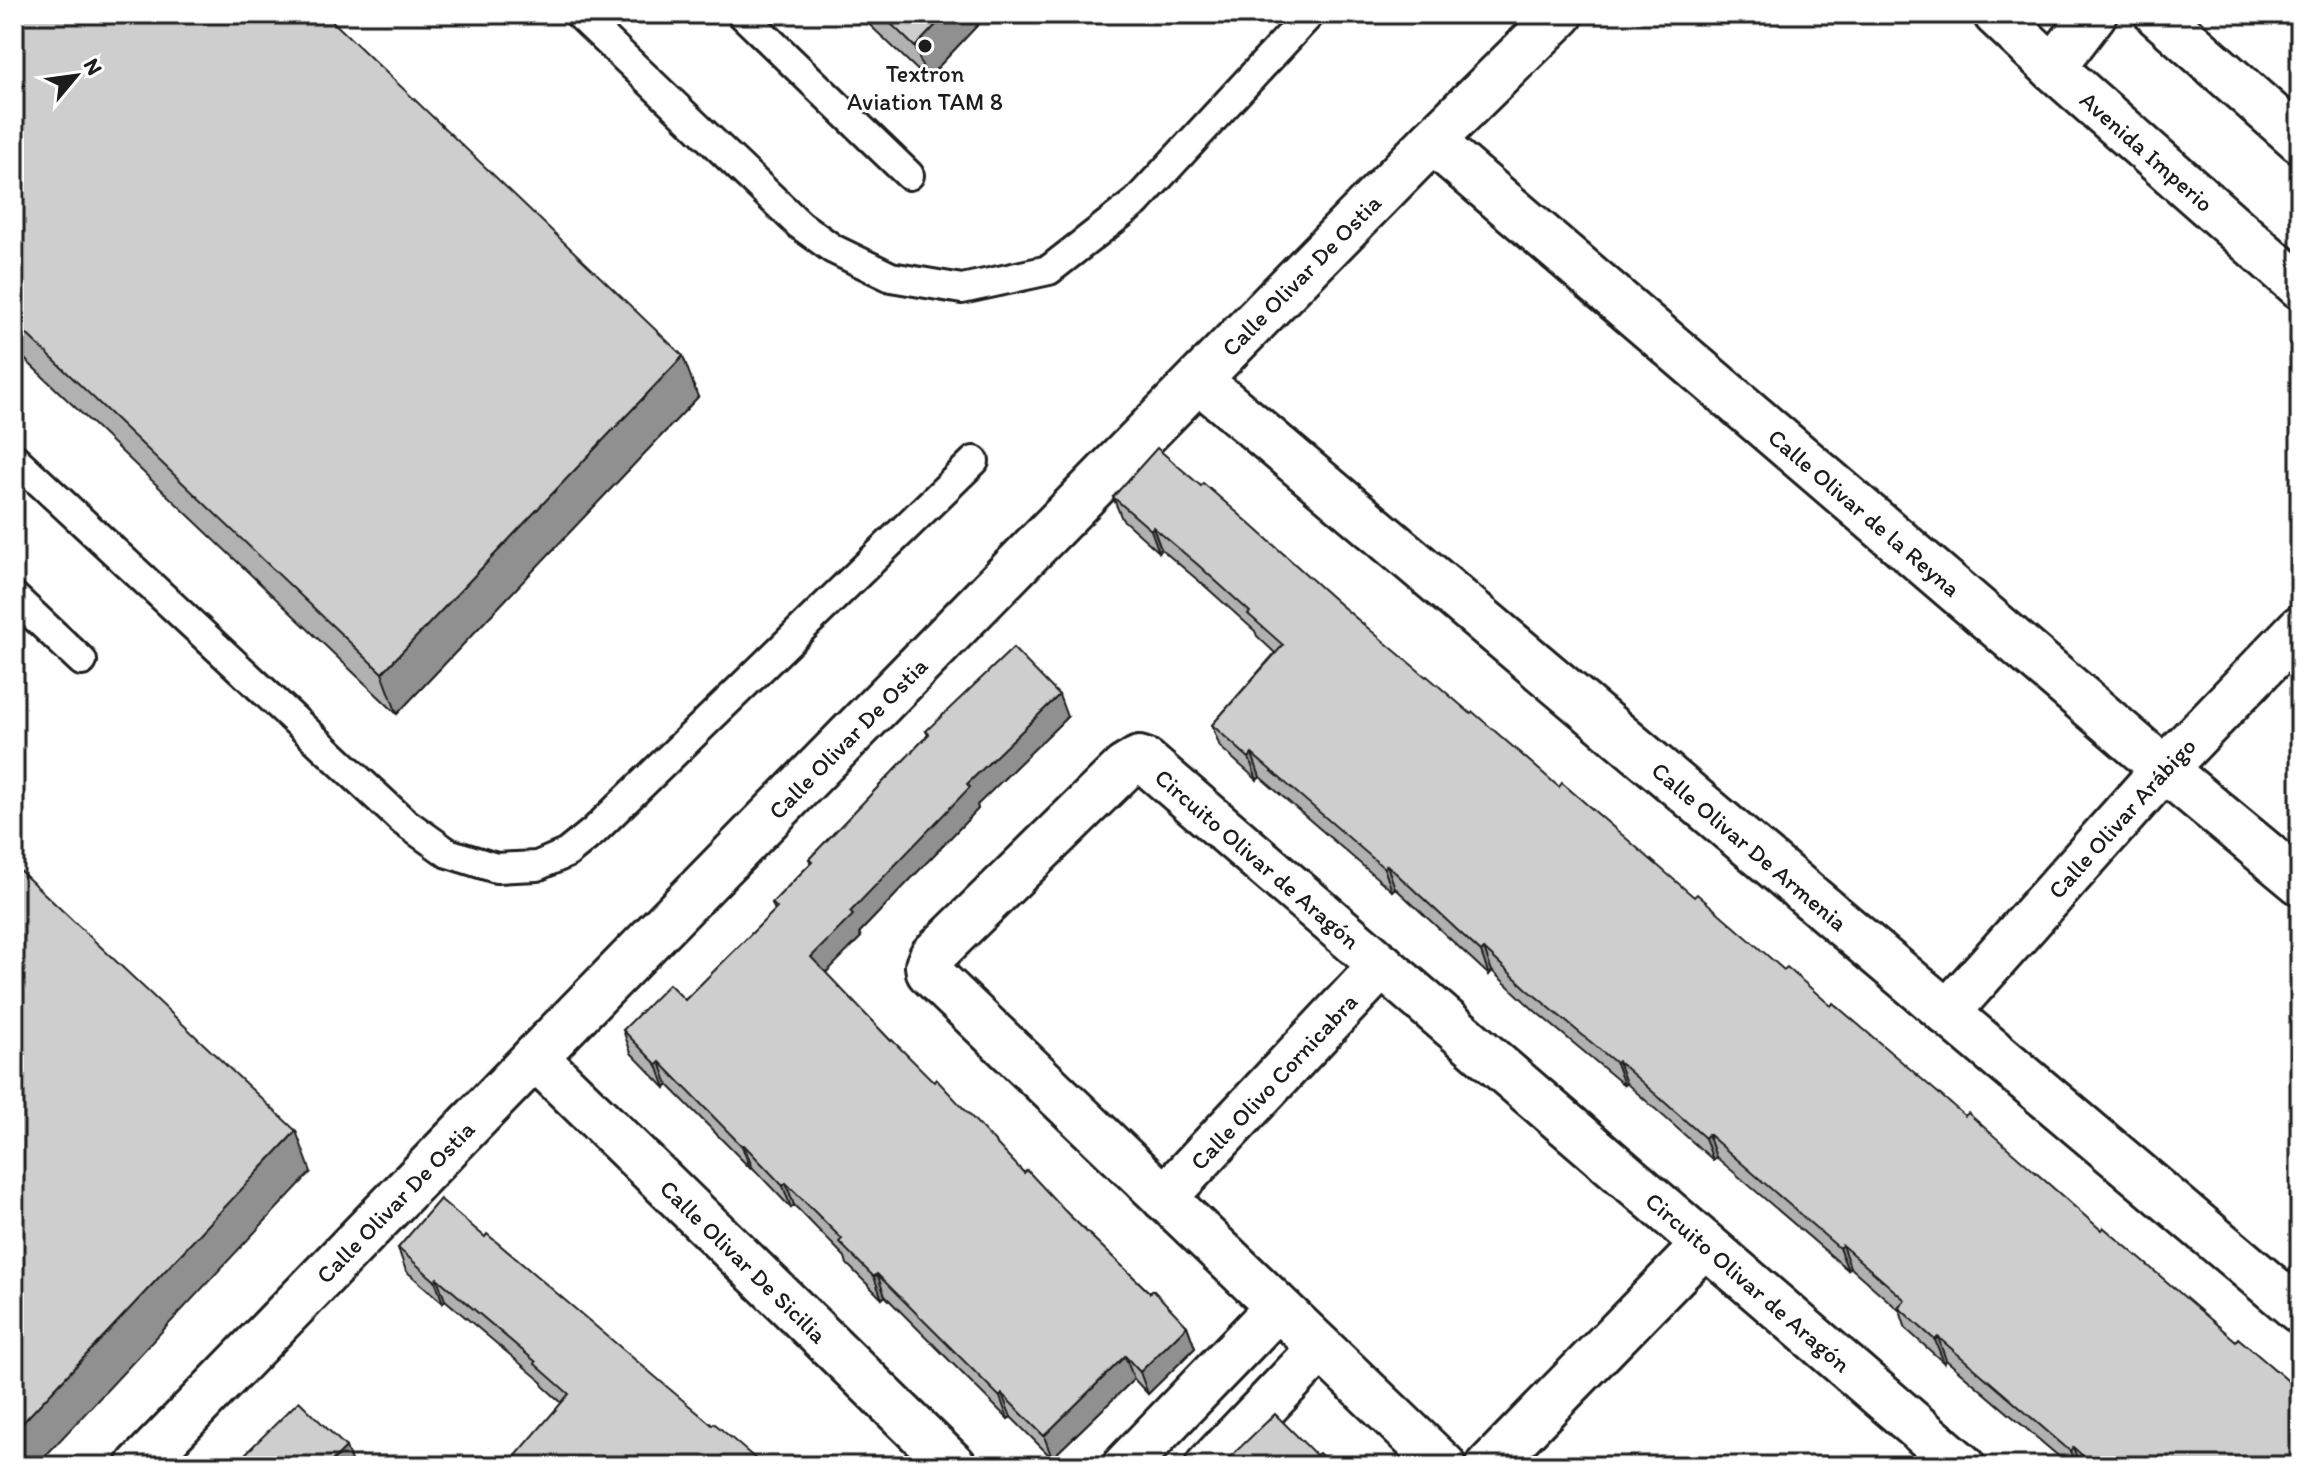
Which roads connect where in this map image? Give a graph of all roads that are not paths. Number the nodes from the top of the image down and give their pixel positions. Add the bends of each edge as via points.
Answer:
1 (579, 14) edge
2 (742, 14) edge
3 (1310, 14) edge
4 (1561, 14) edge
5 (1996, 14) edge
6 (2094, 14) edge
7 (2157, 14) edge
8 (2053, 68) junction
9 (2300, 140) edge
10 (1432, 141) junction
11 (909, 175) dead end
12 (2300, 286) edge
13 (1200, 381) junction
14 (14, 458) edge
15 (974, 461) dead end
16 (14, 597) edge
17 (2300, 628) edge
18 (82, 661) dead end
19 (2164, 769) junction
20 (2300, 882) edge
21 (1382, 965) junction
22 (1947, 1013) junction
23 (535, 1057) junction
24 (1164, 1198) junction
25 (1704, 1245) junction
26 (1277, 1308) junction
27 (2300, 1311) edge
28 (1320, 1349) junction
29 (1956, 1464) edge
30 (139, 1466) edge
31 (954, 1466) edge
32 (1125, 1466) edge
33 (1208, 1466) edge
34 (1444, 1466) edge
35 (1489, 1466) edge

1 - 3 lane via 800,225 833,249 891,277 962,289 1049,270 1124,212
2 - 11 lane
4 - 10 street, Calle Olivar De Ostia
5 - 8 street, Avenida Imperio
6 - 8 street
7 - 9 street
8 - 12 street, Avenida Imperio
10 - 13 street, Calle Olivar De Ostia
10 - 19 street, Calle Olivar de la Reyna
13 - 22 street, Calle Olivar De Armenia
13 - 23 street, Calle Olivar De Ostia
14 - 15 lane via 403,821 448,853 496,868 537,866 567,853 594,831
16 - 18 lane
17 - 19 street, Calle Olivar Arábigo
19 - 20 street, Calle Olivar de la Reyna
19 - 22 street, Calle Olivar Arábigo
21 - 24 street, Calle Olivo Cornicabra
21 - 24 street, Circuito Olivar de Aragón via 1139,759 932,956 932,976
21 - 25 street, Circuito Olivar de Aragón
22 - 27 street, Calle Olivar De Armenia
23 - 30 street, Calle Olivar De Ostia
23 - 31 street, Calle Olivar De Sicilia
24 - 26 street, Circuito Olivar de Aragón
25 - 29 street, Circuito Olivar de Aragón
25 - 35 street
26 - 28 street, Circuito Olivar de Aragón
26 - 32 street
28 - 33 street
28 - 34 street, Circuito Olivar de Aragón

